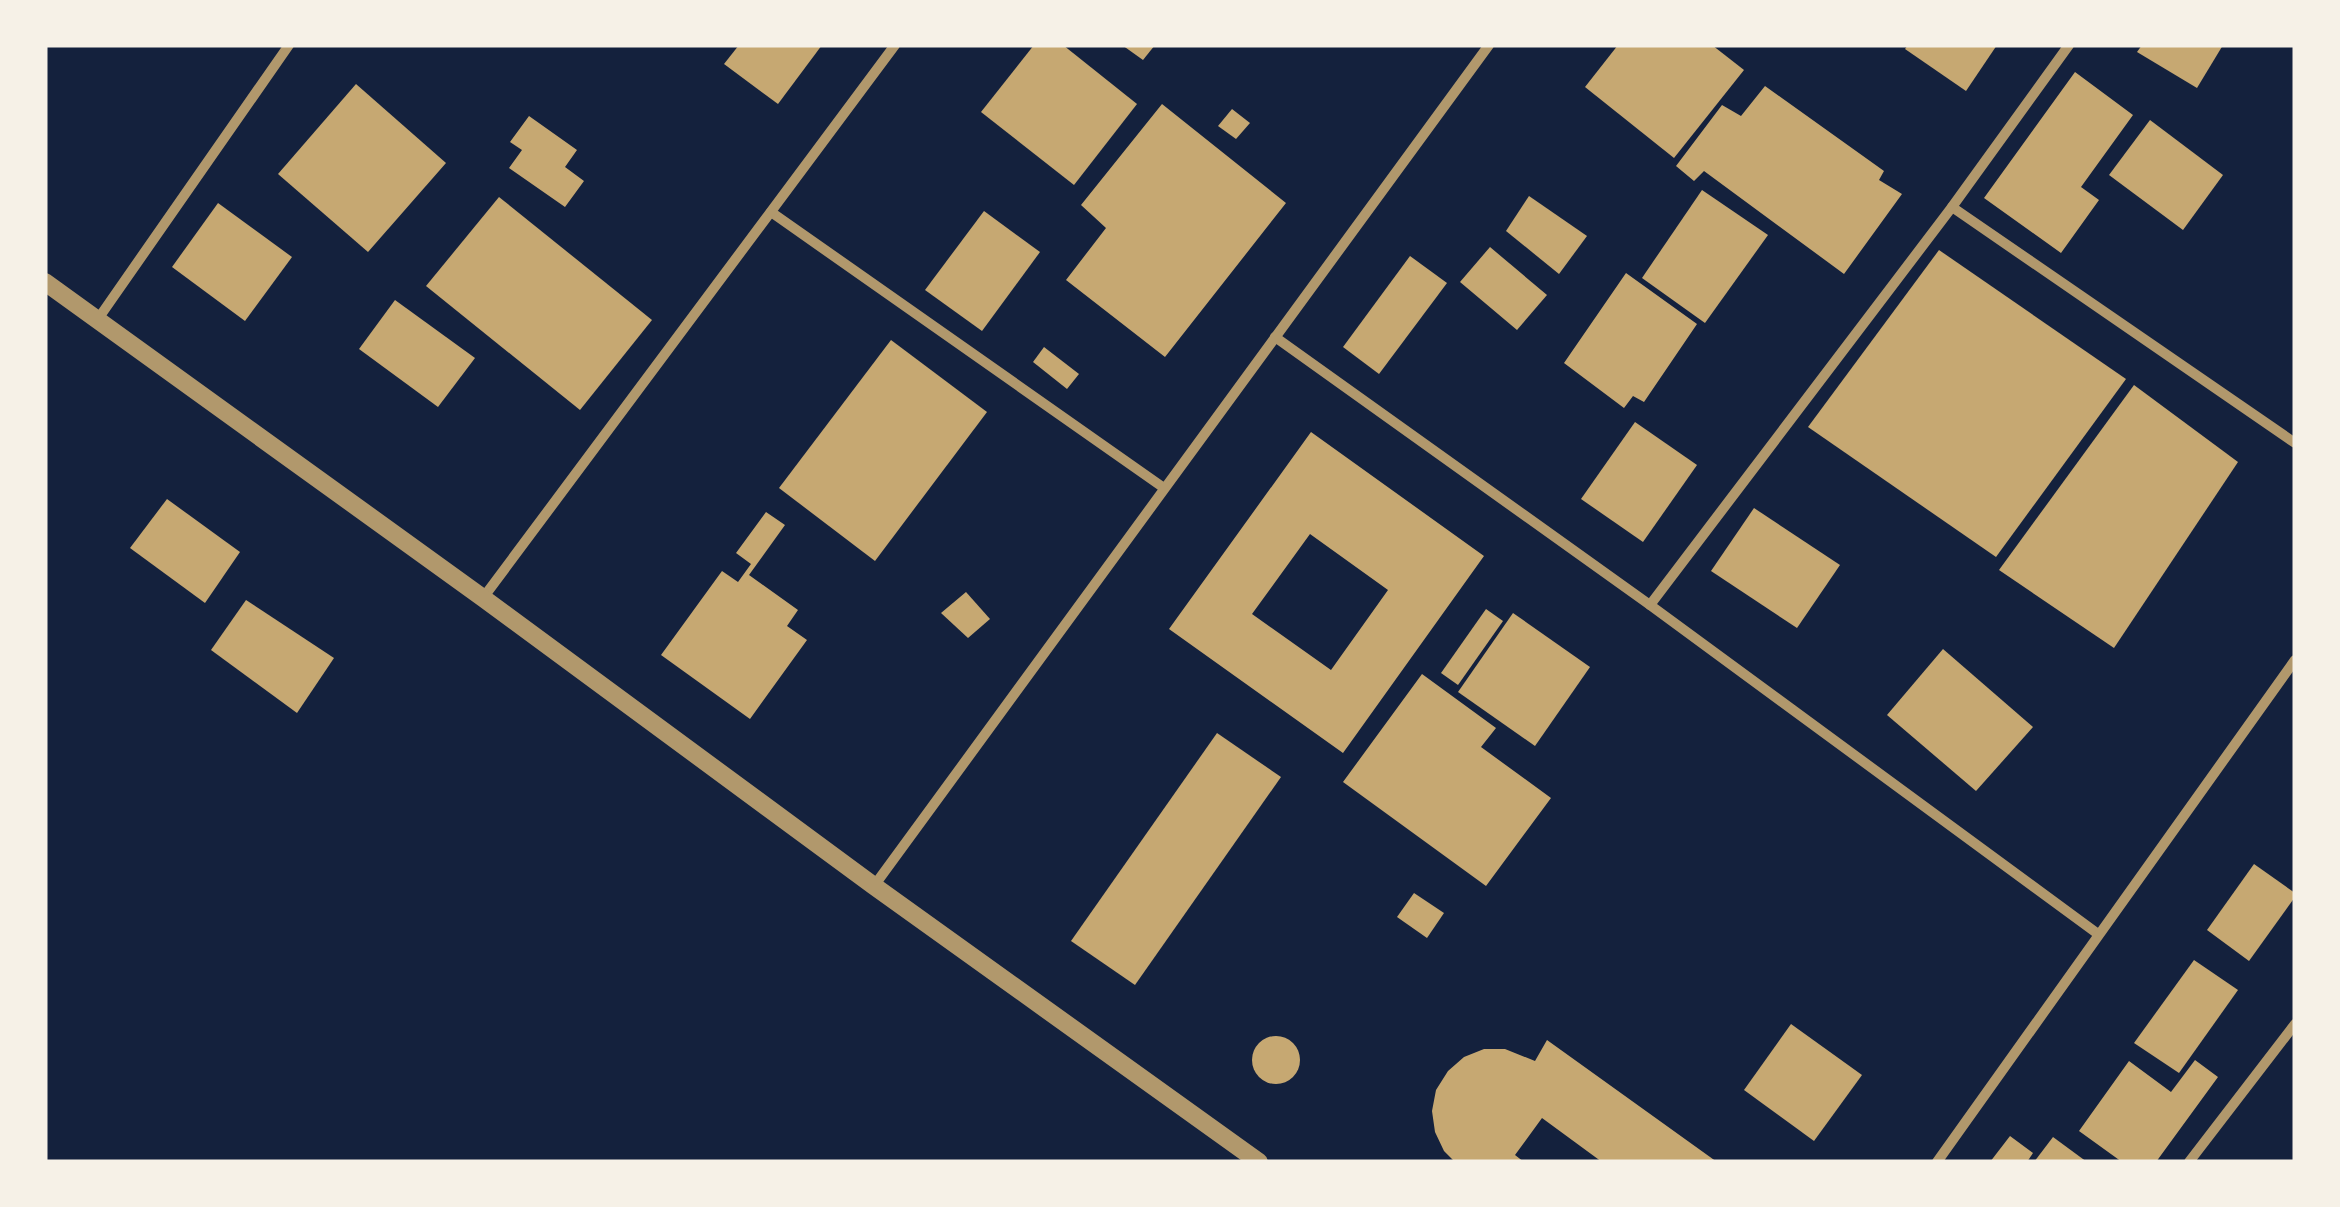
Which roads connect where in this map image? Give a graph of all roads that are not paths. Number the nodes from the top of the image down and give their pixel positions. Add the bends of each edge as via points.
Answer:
1 (289, 45) edge
2 (896, 45) edge
3 (1489, 45) edge
4 (2070, 45) edge
5 (1952, 207) junction
6 (772, 212) junction
7 (45, 282) edge
8 (98, 319) junction
9 (1274, 337) junction
10 (2295, 443) edge
11 (1164, 488) junction
12 (483, 598) junction
13 (1650, 605) junction
14 (2295, 660) edge
15 (874, 886) junction
16 (2098, 934) junction
17 (2295, 1024) edge
18 (1260, 1162) edge
19 (1936, 1162) edge
20 (2189, 1162) edge

1 - 8 street
2 - 6 street
3 - 9 street
4 - 5 street
5 - 10 street
5 - 13 street
6 - 11 street
6 - 12 street
7 - 8 street
8 - 12 street
9 - 11 street
9 - 13 street
11 - 15 street
12 - 15 street
13 - 16 street
14 - 16 street
15 - 18 street
16 - 19 street
17 - 20 street

